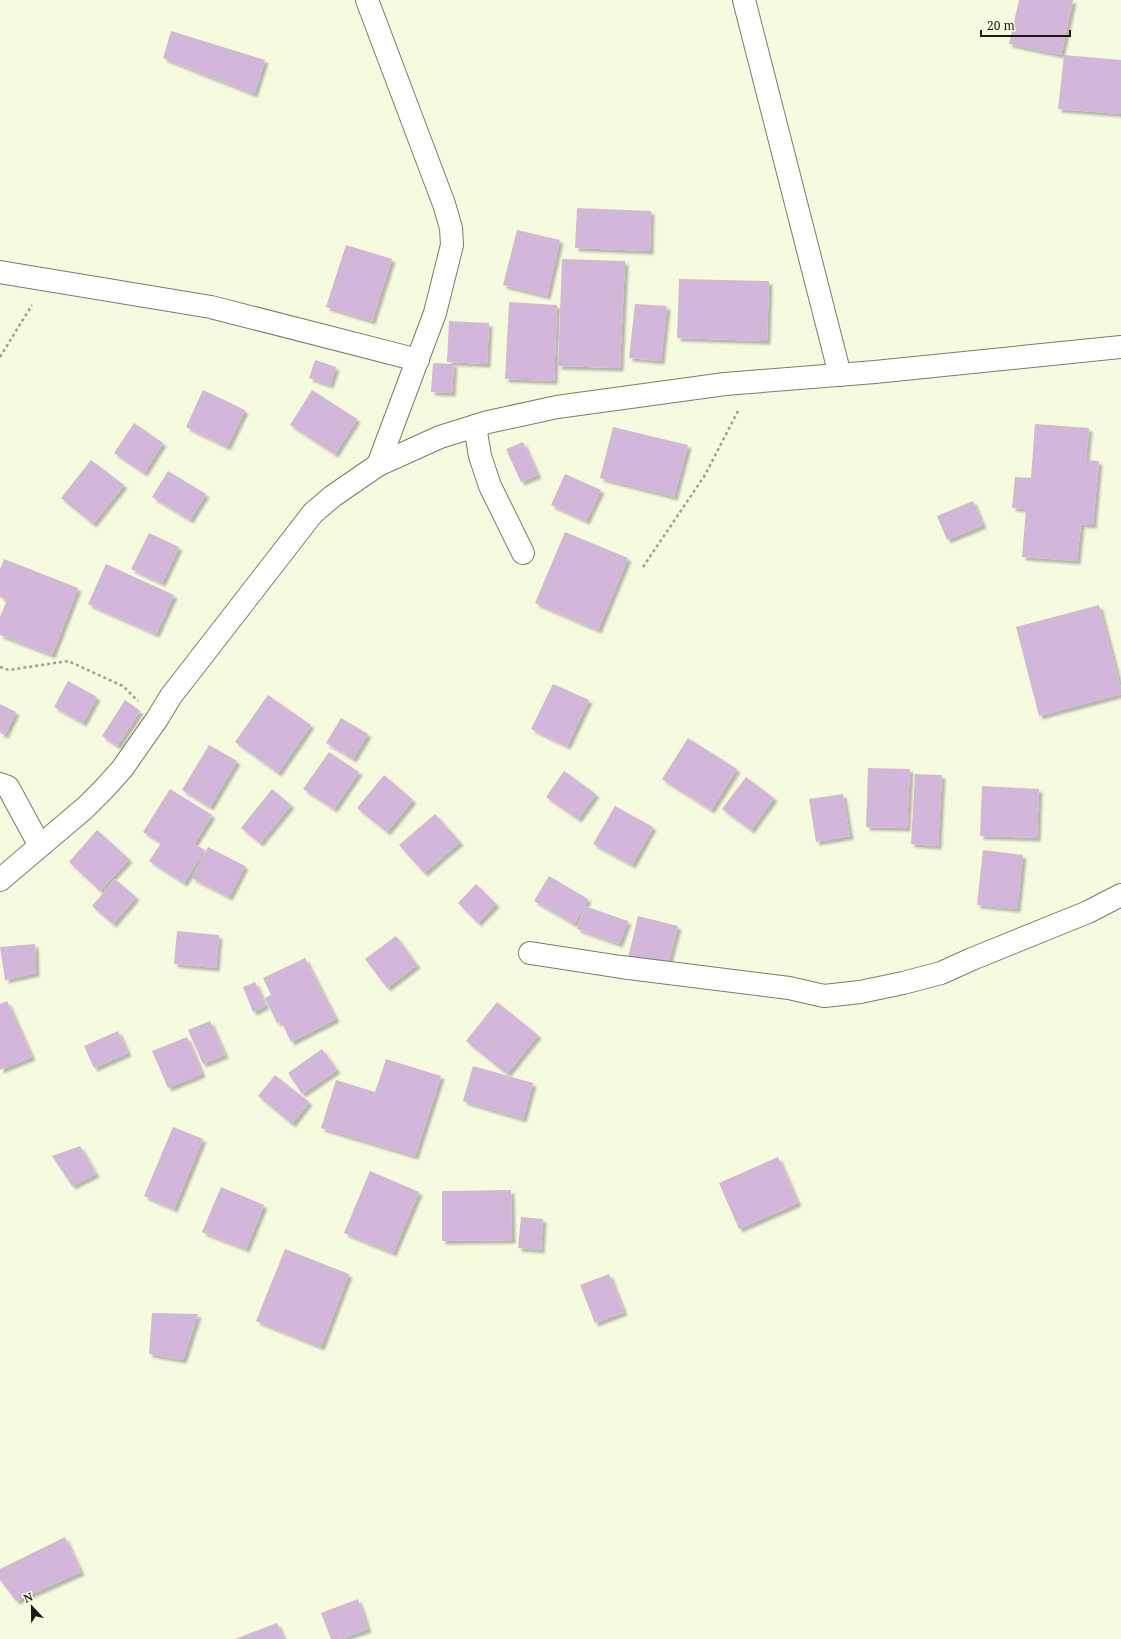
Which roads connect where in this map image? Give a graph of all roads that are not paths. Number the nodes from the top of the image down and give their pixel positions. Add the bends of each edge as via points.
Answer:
1 (368, 0) edge
2 (744, 0) edge
3 (0, 272) edge
4 (1121, 347) edge
5 (418, 360) junction
6 (840, 375) junction
7 (475, 426) junction
8 (378, 465) junction
9 (523, 553) dead end
10 (0, 784) edge
11 (40, 846) junction
12 (0, 880) edge
13 (1121, 895) edge
14 (530, 953) dead end

1 - 5 street via 451,228 452,245 443,283
2 - 6 street
3 - 5 street via 211,307
4 - 6 street
5 - 8 street
6 - 7 street via 725,384 557,407
7 - 8 street via 440,437
7 - 9 street via 480,456 490,486
8 - 11 street via 332,496 314,513 171,696 122,769 86,807
10 - 11 street via 8,787
11 - 12 street
13 - 14 street via 1088,912 942,973 860,992 824,996 789,988

